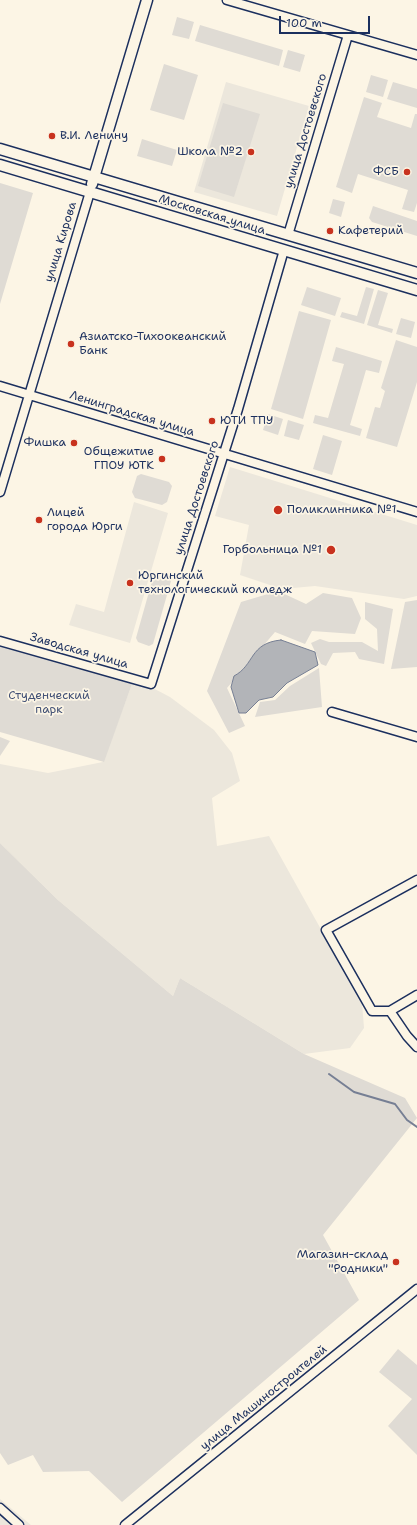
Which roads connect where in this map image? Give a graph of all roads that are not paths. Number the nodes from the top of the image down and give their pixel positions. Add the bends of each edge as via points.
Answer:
1 (147, 0) edge
2 (226, 0) edge
3 (348, 35) junction
4 (417, 55) edge
5 (0, 149) edge
6 (0, 165) edge
7 (94, 177) junction
8 (90, 192) junction
9 (288, 235) junction
10 (284, 250) junction
11 (417, 273) edge
12 (417, 290) edge
13 (0, 386) edge
14 (29, 395) junction
15 (224, 454) junction
16 (0, 492) edge
17 (417, 512) edge
18 (0, 641) edge
19 (151, 684) joint
20 (332, 712) dead end
21 (417, 737) edge
22 (417, 880) edge
23 (417, 995) edge
24 (390, 1011) junction
25 (417, 1047) edge
26 (417, 1289) edge
27 (0, 1508) edge
28 (19, 1525) edge
29 (125, 1525) edge

1 - 7 main road, улица Кирова
2 - 3 street
3 - 4 street
3 - 9 street, улица Достоевского
5 - 7 main road, Московская улица
6 - 8 main road, Московская улица
7 - 8 main road, улица Кирова
7 - 9 main road, Московская улица
8 - 10 main road, Московская улица
8 - 14 street, улица Кирова
9 - 11 main road, Московская улица
10 - 12 main road, Московская улица
10 - 15 street, улица Достоевского
13 - 14 street, Ленинградская улица
14 - 15 street, Ленинградская улица
14 - 16 street, улица Кирова
15 - 17 street, Ленинградская улица
15 - 19 street, улица Достоевского
18 - 19 street, Заводская улица
20 - 21 street
22 - 24 street via 326,930 372,1012
23 - 24 street
24 - 25 street via 406,1036
26 - 29 street, улица Машиностроителей
27 - 28 street

